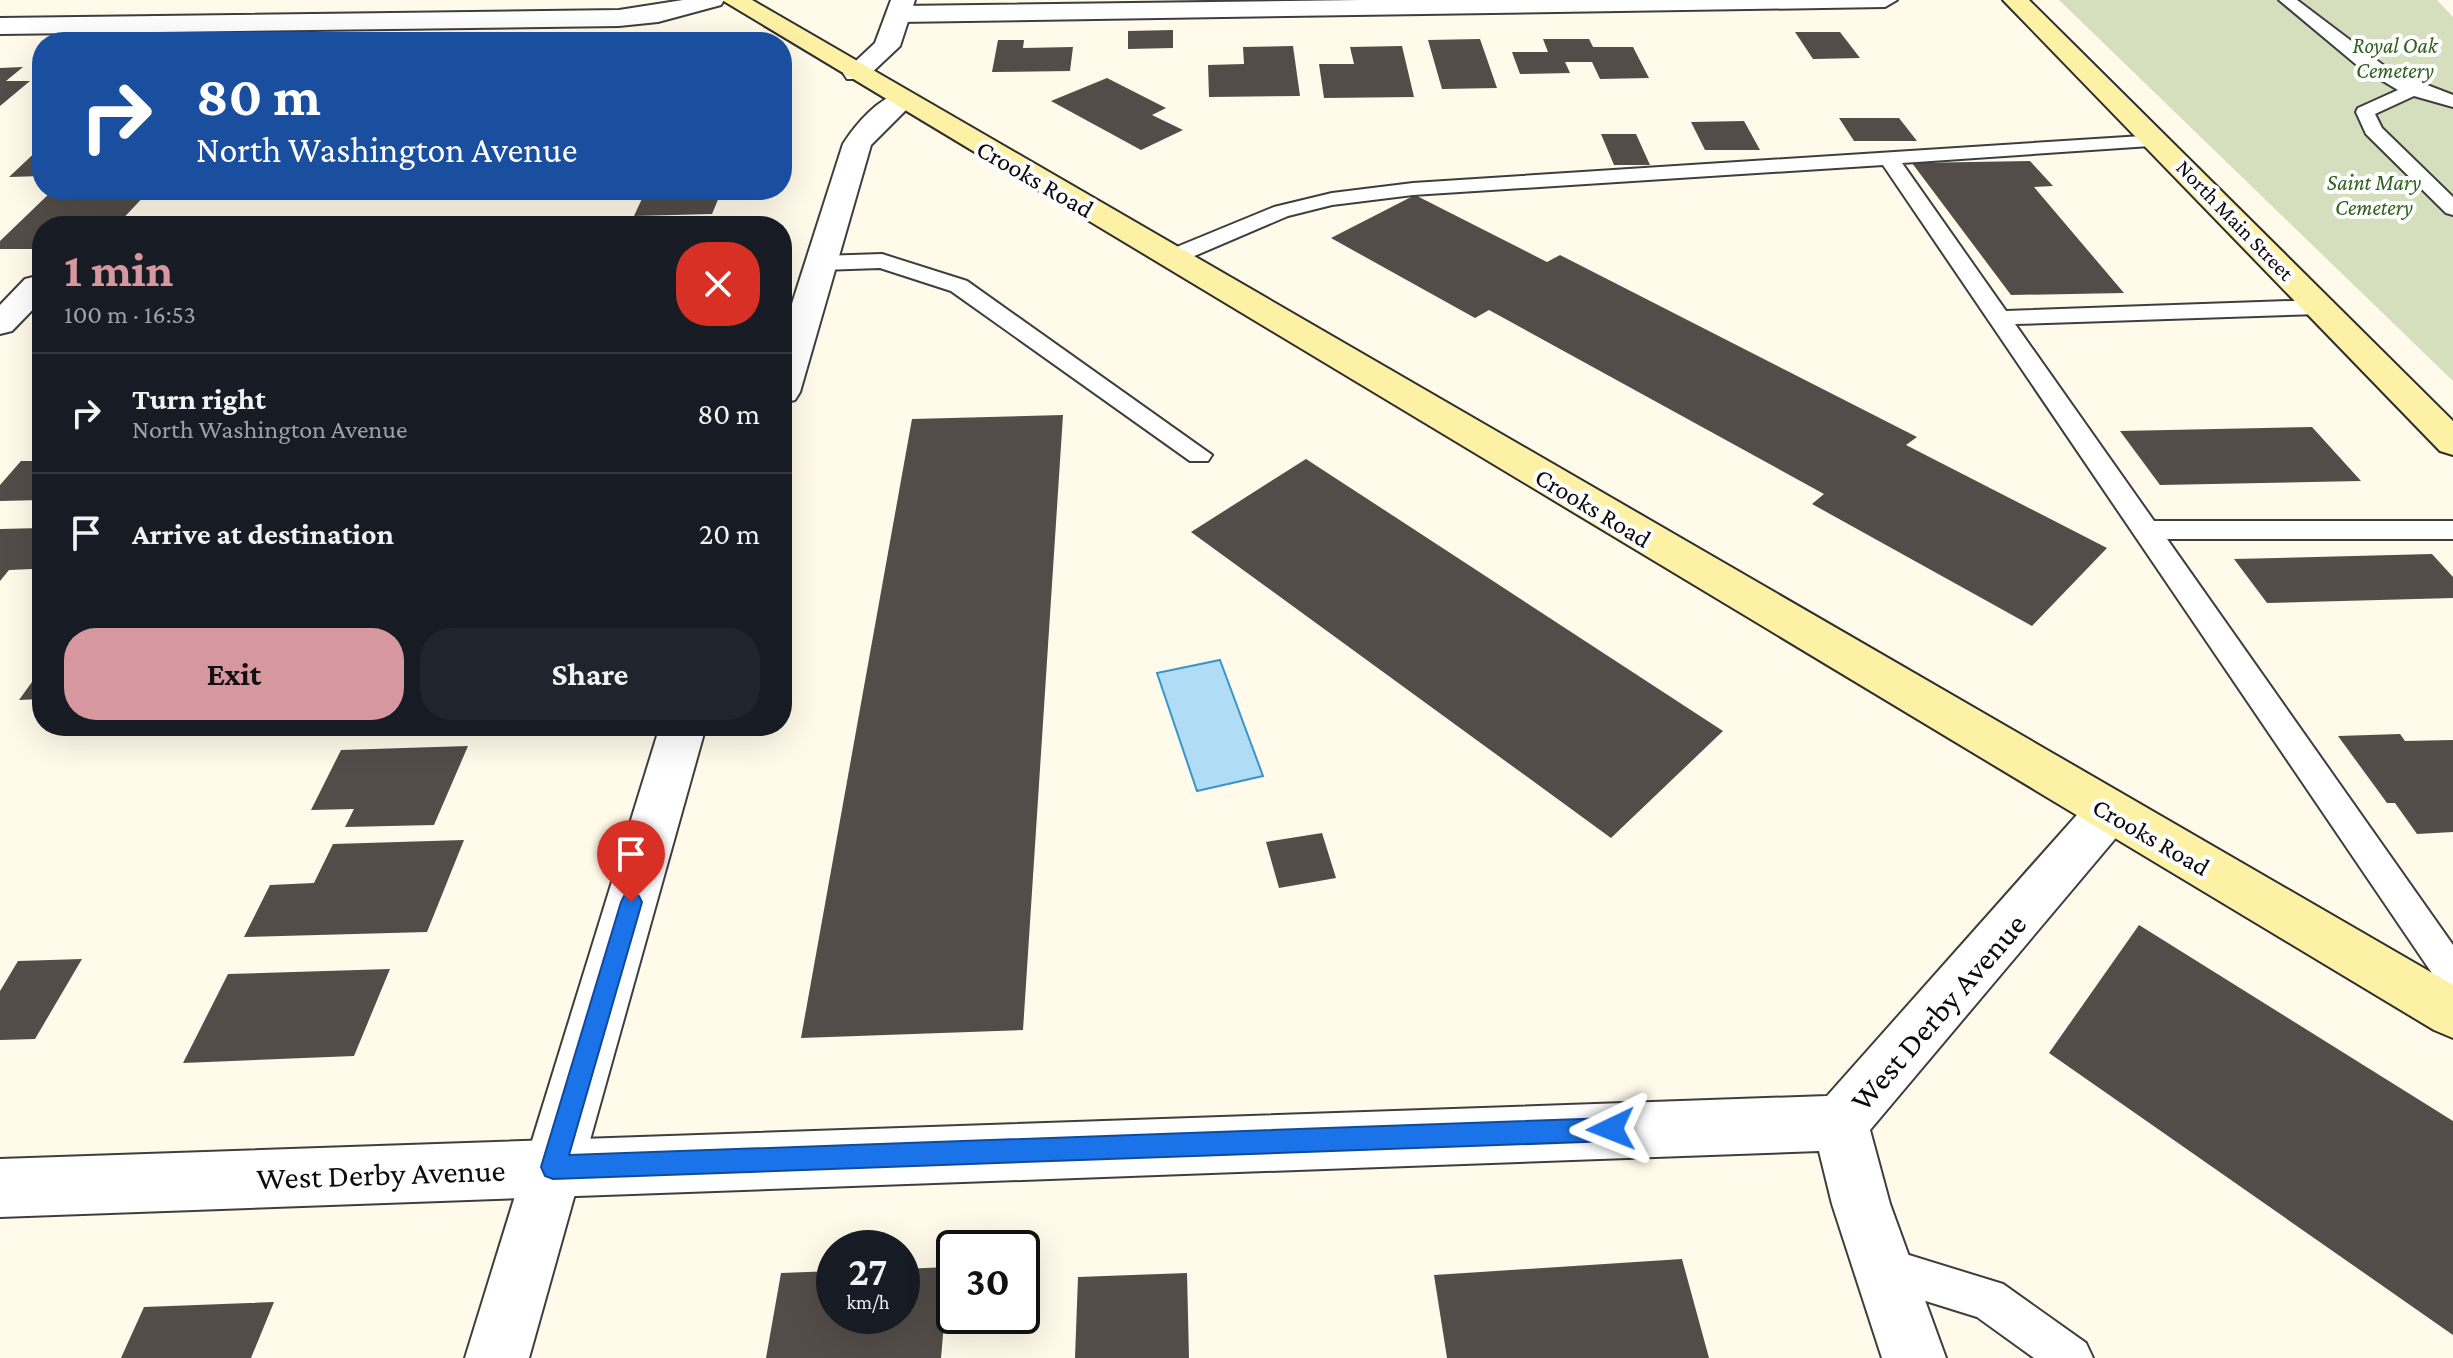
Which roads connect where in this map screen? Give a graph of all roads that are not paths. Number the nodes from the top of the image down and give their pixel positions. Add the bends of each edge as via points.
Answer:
1 (712, 0) edge
2 (734, 0) edge
3 (1885, 0) edge
4 (2015, 0) edge
5 (2287, 0) edge
6 (901, 7) edge
7 (0, 26) edge
8 (787, 32) edge
9 (792, 35) edge
10 (856, 73) junction
11 (2410, 91) junction
12 (902, 100) junction
13 (2453, 101) edge
14 (2158, 141) junction
15 (1888, 158) junction
16 (2453, 209) edge
17 (1170, 258) junction
18 (821, 263) junction
19 (32, 291) edge
20 (2320, 307) junction
21 (1999, 318) junction
22 (0, 324) edge
23 (792, 359) edge
24 (2453, 443) edge
25 (1199, 455) dead end
26 (2145, 530) junction
27 (2453, 530) edge
28 (680, 736) edge
29 (2108, 813) junction
30 (2453, 974) edge
31 (2453, 1013) edge
32 (1840, 1123) junction
33 (553, 1167) junction
34 (0, 1188) edge
35 (1883, 1268) junction
36 (497, 1358) edge
37 (1914, 1358) edge
38 (2071, 1358) edge

1 - 7 street via 619,18
2 - 8 main road, Crooks Road
3 - 6 street
4 - 14 main road, North Main Street
5 - 11 lane
6 - 10 street via 887,46
9 - 10 main road, Crooks Road
10 - 12 main road, Crooks Road
11 - 13 lane
11 - 16 lane via 2365,112 2373,130
12 - 17 main road, Crooks Road
12 - 18 street via 857,144
14 - 15 lane
14 - 20 main road, North Main Street
15 - 17 lane via 1413,189 1332,199 1281,211
15 - 21 lane
17 - 29 main road, Crooks Road
18 - 23 street
18 - 25 lane via 882,261 959,286
19 - 22 street
20 - 21 lane
20 - 24 main road, North Main Street
21 - 26 lane
26 - 27 lane
26 - 30 lane
28 - 33 street
29 - 31 main road, Crooks Road
29 - 32 street, West Derby Avenue
32 - 33 street, West Derby Avenue
32 - 35 street
33 - 34 street, West Derby Avenue
33 - 36 street
35 - 37 street
35 - 38 lane via 1988,1299

